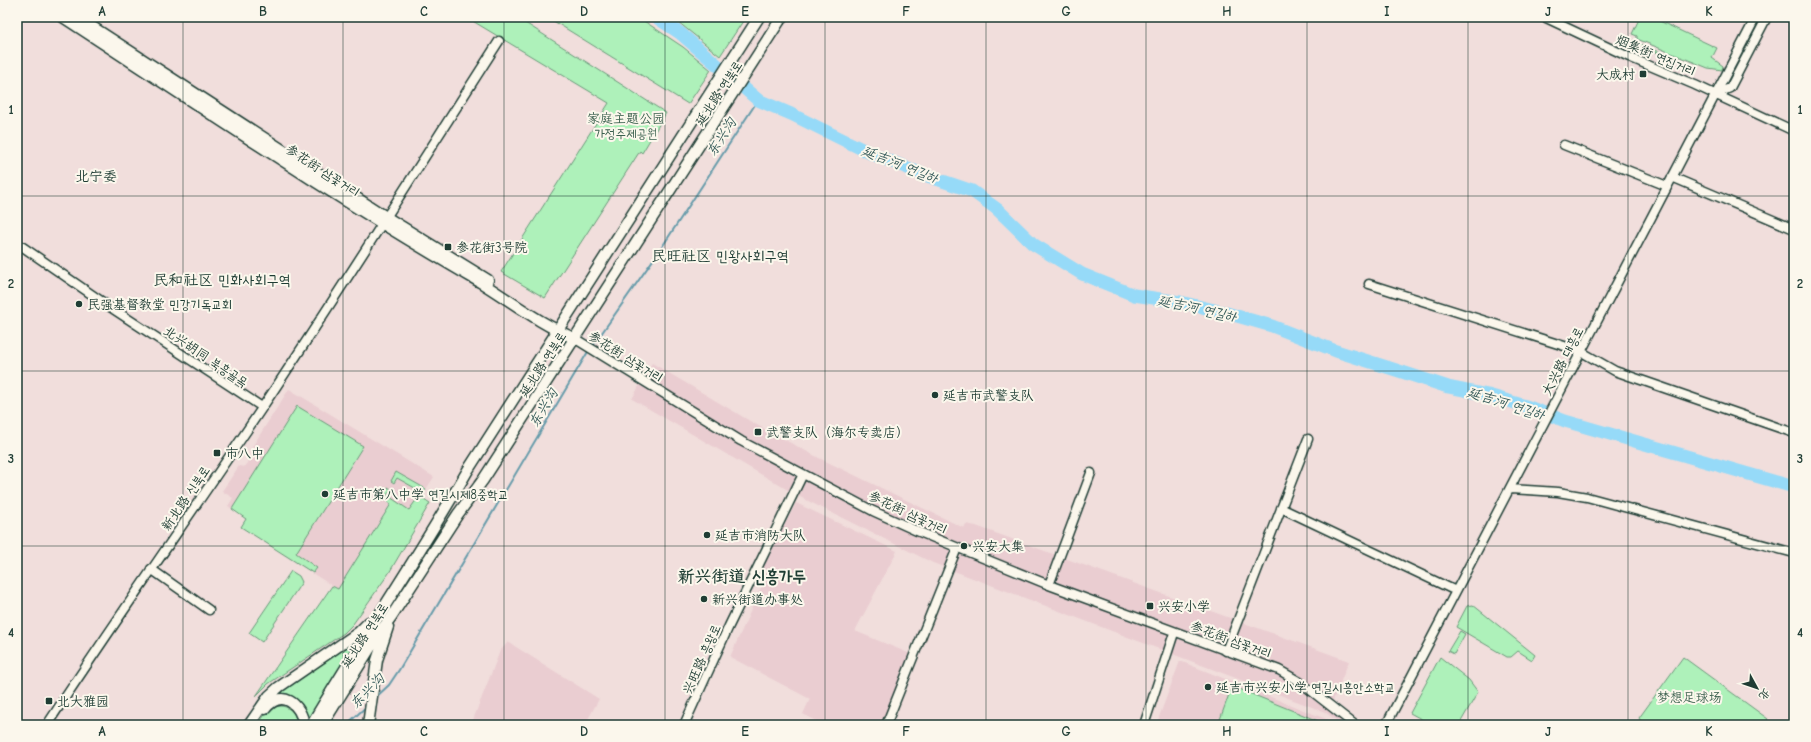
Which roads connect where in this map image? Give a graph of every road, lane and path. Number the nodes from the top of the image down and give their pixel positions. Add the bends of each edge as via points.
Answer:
1 (63, 17) edge
2 (77, 17) edge
3 (759, 17) edge
4 (1544, 17) edge
5 (1756, 17) edge
6 (1767, 17) edge
7 (779, 21) edge
8 (499, 41) dead end
9 (1716, 94) junction
10 (1794, 131) edge
11 (1564, 145) dead end
12 (1672, 177) junction
13 (1667, 186) junction
14 (384, 220) junction
15 (1794, 229) edge
16 (17, 243) edge
17 (1369, 284) dead end
18 (559, 329) junction
19 (574, 338) junction
20 (1579, 354) junction
21 (262, 407) junction
22 (1794, 433) edge
23 (1308, 439) dead end
24 (1091, 473) dead end
25 (803, 474) junction
26 (1510, 489) junction
27 (1281, 508) junction
28 (957, 548) junction
29 (1794, 553) edge
30 (151, 569) junction
31 (1049, 585) junction
32 (1456, 591) junction
33 (209, 610) dead end
34 (382, 610) junction
35 (391, 617) junction
36 (1174, 633) junction
37 (1226, 651) junction
38 (302, 720) edge
39 (368, 720) edge
40 (47, 725) edge
41 (249, 725) edge
42 (253, 725) edge
43 (311, 725) edge
44 (322, 725) edge
45 (684, 725) edge
46 (886, 725) edge
47 (1144, 725) edge
48 (1355, 725) edge
49 (1386, 725) edge

1 - 14 main road, 参花街 삼꽃거리
2 - 14 main road, 参花街 삼꽃거리
3 - 18 main road, 延北路 연북로
4 - 9 street, 烟集街 연집거리 via 1629,58
5 - 9 street, 大兴路 대흥로
6 - 9 street, 大兴路 대흥로 via 1730,88
7 - 19 main road, 延北路 연북로
8 - 14 street, 新北路 신북로
9 - 10 street, 烟集街 연집거리
9 - 12 street, 大兴路 대흥로
11 - 13 street
12 - 13 street, 大兴路 대흥로
12 - 15 street
13 - 20 street, 大兴路 대흥로
14 - 18 main road, 参花街 삼꽃거리
14 - 21 street, 新北路 신북로
16 - 21 street, 北兴胡同 북흥골목
17 - 20 street
18 - 19 main road, 参花街 삼꽃거리
18 - 34 main road, 延北路 연북로
19 - 25 street, 参花街 삼꽃거리 via 740,441
19 - 35 main road, 延北路 연북로
20 - 22 street via 1615,372
20 - 26 street, 大兴路 대흥로
21 - 30 street, 新北路 신북로
23 - 27 street
24 - 31 street
25 - 28 street, 参花街 삼꽃거리 via 873,511
25 - 45 street, 兴旺路 흥왕로
26 - 29 street via 1587,497
26 - 32 street, 大兴路 대흥로
27 - 32 street
27 - 37 street
28 - 31 street, 参花街 삼꽃거리
28 - 46 street
30 - 33 street
30 - 40 street, 新北路 신북로
31 - 36 street, 参花街 삼꽃거리
32 - 49 street, 大兴路 대흥로
34 - 41 main road via 359,632 279,687 269,696
34 - 43 main road, 延北路 연북로
35 - 39 main road via 379,653
35 - 44 main road, 延北路 연북로
36 - 37 street, 参花街 삼꽃거리
36 - 47 street
37 - 48 street, 参花街 삼꽃거리 via 1289,675
38 - 42 main road via 296,705 284,699 270,703

